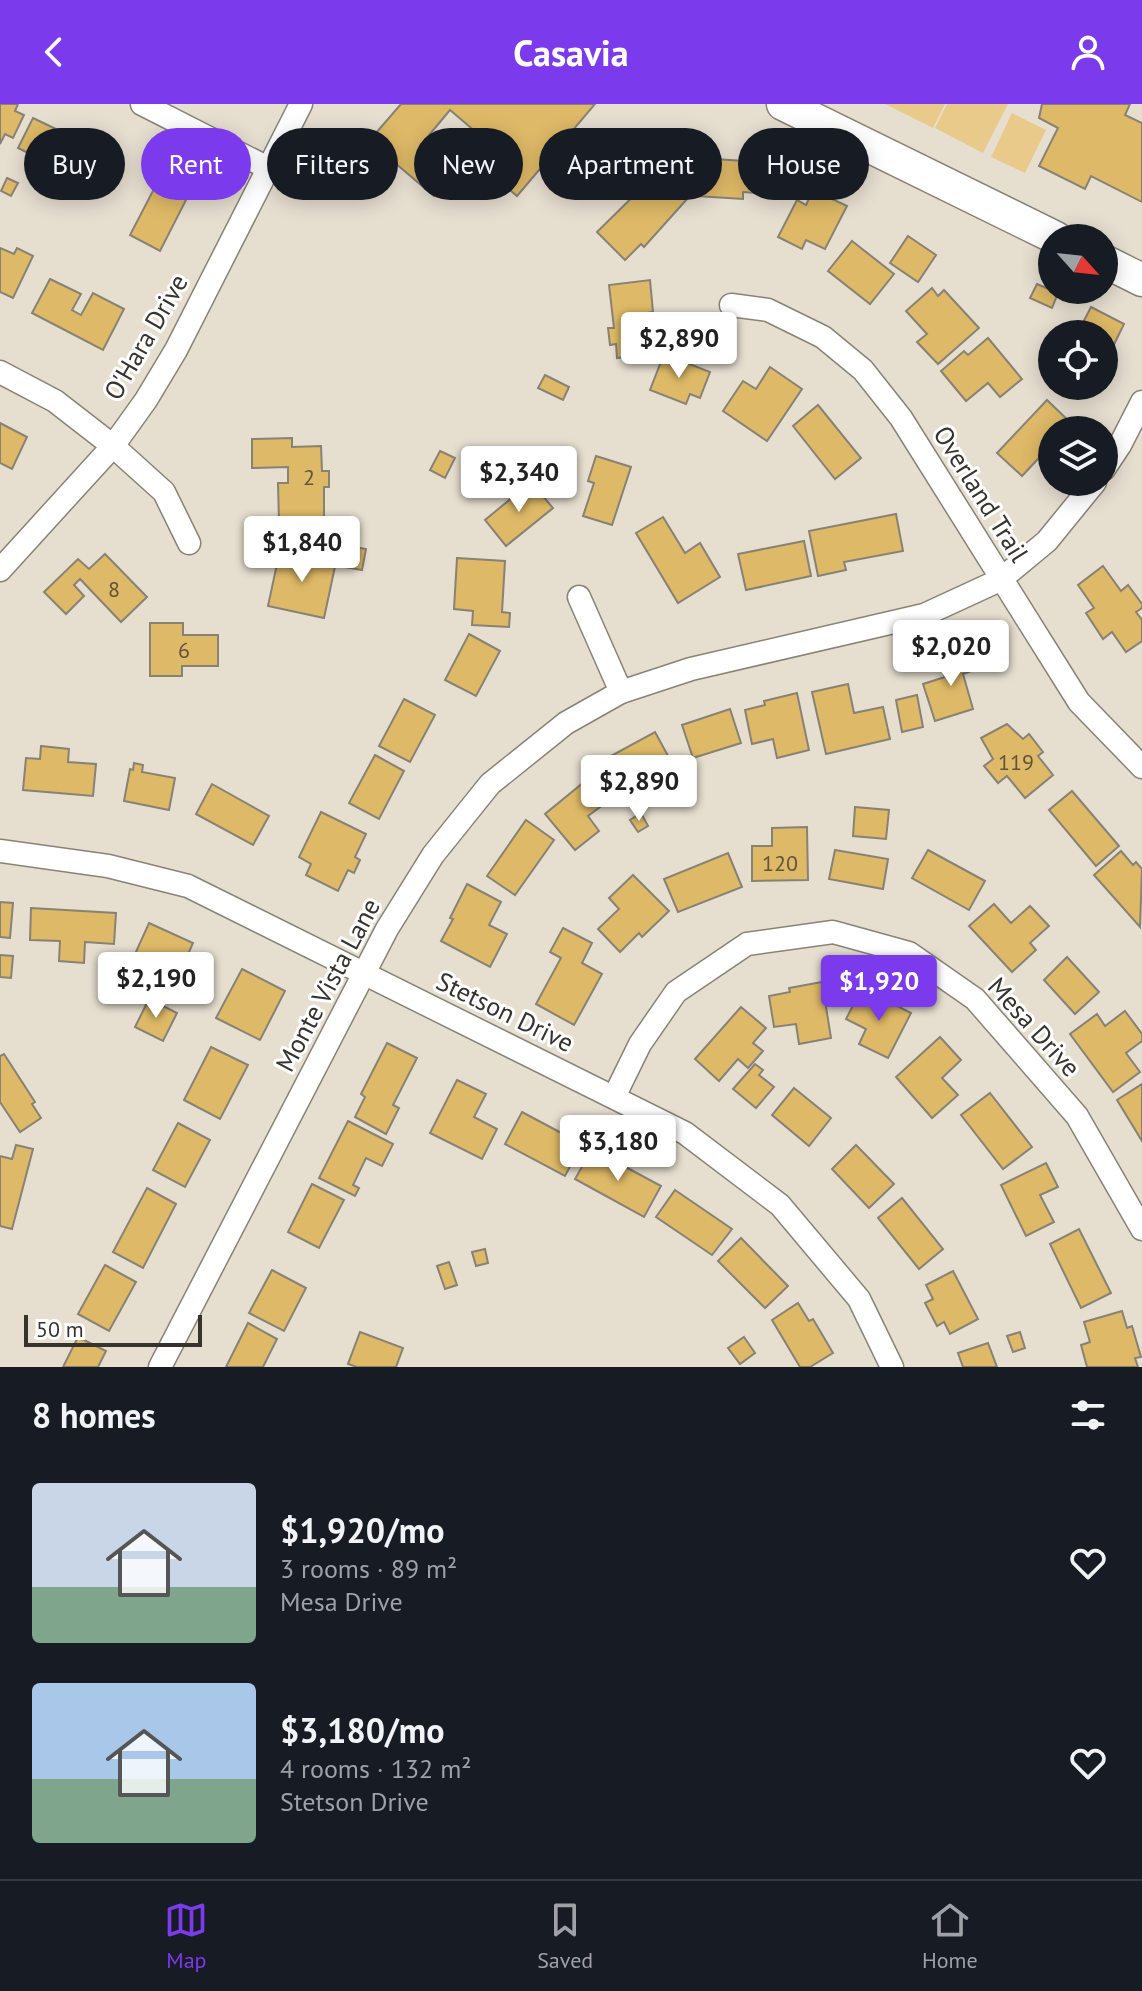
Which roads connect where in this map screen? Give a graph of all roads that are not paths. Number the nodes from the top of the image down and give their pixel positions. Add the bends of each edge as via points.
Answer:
1 (142, 104) edge
2 (301, 104) edge
3 (783, 104) edge
4 (289, 128) edge
5 (267, 167) edge
6 (267, 170) edge
7 (1038, 229) edge
8 (1118, 268) edge
9 (1142, 280) edge
10 (731, 305) dead end
11 (0, 372) edge
12 (1142, 402) edge
13 (113, 446) junction
14 (1118, 448) edge
15 (1084, 496) edge
16 (189, 543) dead end
17 (0, 570) edge
18 (1000, 580) junction
19 (579, 597) dead end
20 (621, 692) junction
21 (1142, 767) edge
22 (0, 851) edge
23 (363, 974) junction
24 (614, 1097) junction
25 (1142, 1229) edge
26 (160, 1367) edge
27 (892, 1367) edge

1 - 5 street
2 - 4 street, O'Hara Drive
3 - 7 main road
6 - 13 street, O'Hara Drive via 176,350
8 - 9 main road
10 - 18 street, Overland Trail via 768,310 823,337 863,370 901,418
11 - 13 street via 55,401
12 - 14 street
13 - 16 street via 164,492
13 - 17 street, O'Hara Drive
15 - 18 street, Monte Vista Lane via 1047,541
18 - 20 street, Monte Vista Lane via 924,615 691,669
18 - 21 street, Overland Trail via 1079,702
19 - 20 street
20 - 23 street, Monte Vista Lane via 566,723 490,784 433,855
22 - 23 street, Stetson Drive via 108,866 188,886
23 - 24 street, Stetson Drive
23 - 26 street, Monte Vista Lane
24 - 25 street, Mesa Drive via 640,1044 676,992 747,944 833,932 909,953 975,999 1077,1116
24 - 27 street, Stetson Drive via 685,1133 780,1205 859,1299

